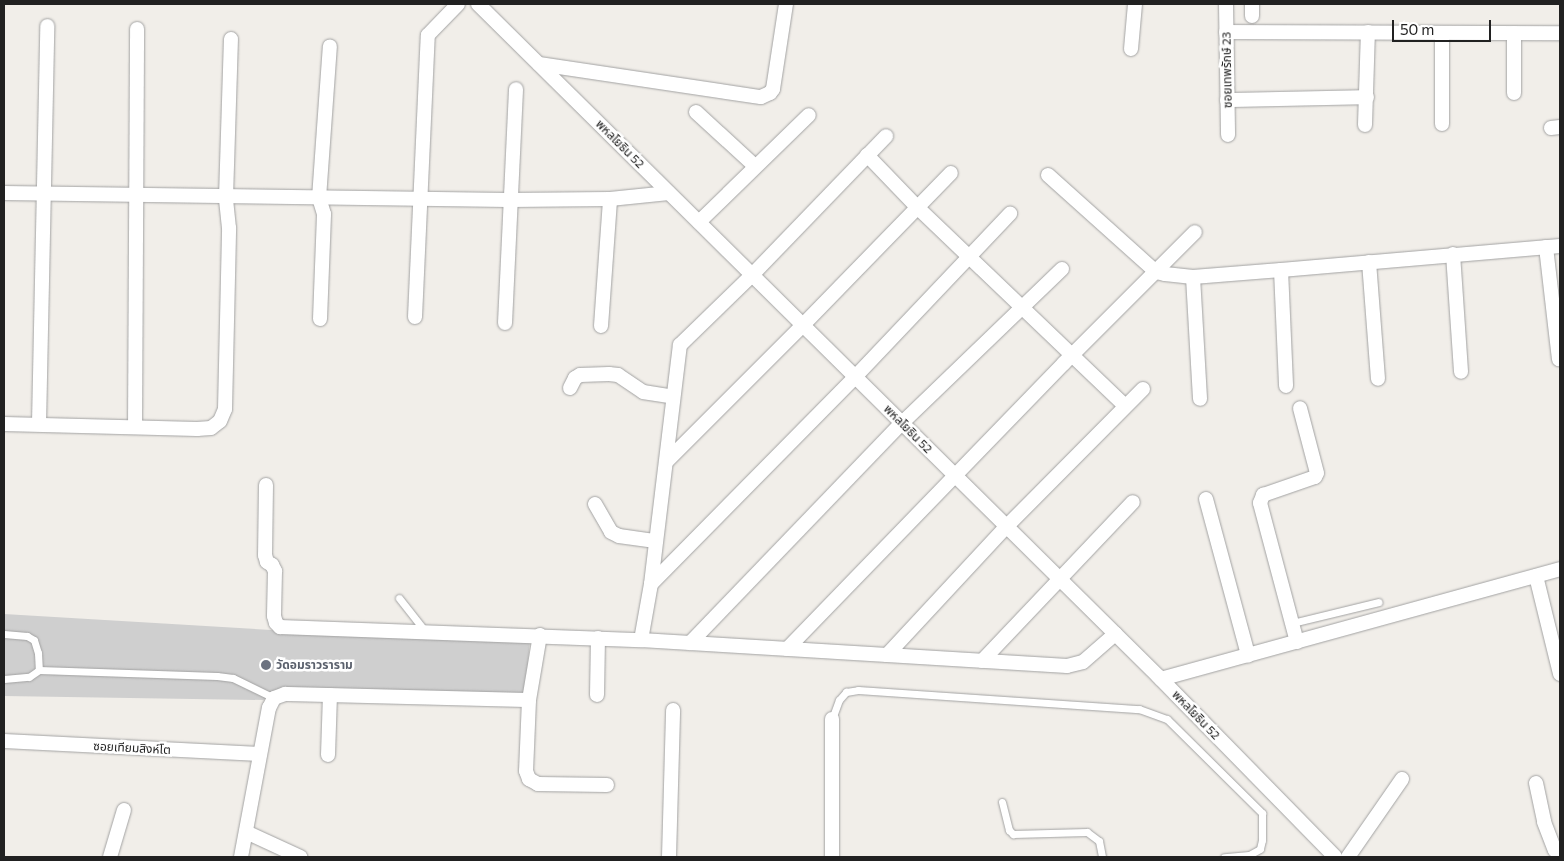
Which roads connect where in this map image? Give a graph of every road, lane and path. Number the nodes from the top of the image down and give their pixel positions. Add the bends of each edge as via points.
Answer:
1 (458, 4) edge
2 (478, 4) edge
3 (786, 4) edge
4 (1135, 4) edge
5 (1226, 4) edge
6 (47, 26) dead end
7 (137, 29) dead end
8 (1226, 32) junction
9 (1368, 32) junction
10 (1442, 33) junction
11 (1514, 33) junction
12 (1560, 33) edge
13 (231, 39) dead end
14 (330, 46) dead end
15 (1131, 49) dead end
16 (539, 64) junction
17 (516, 89) dead end
18 (1514, 93) dead end
19 (1367, 97) junction
20 (1227, 100) junction
21 (696, 112) dead end
22 (808, 115) dead end
23 (1442, 124) dead end
24 (1365, 126) dead end
25 (886, 136) dead end
26 (1228, 136) dead end
27 (866, 155) junction
28 (755, 166) junction
29 (950, 173) dead end
30 (1048, 175) dead end
31 (4, 193) edge
32 (669, 193) junction
33 (43, 194) junction
34 (136, 195) junction
35 (226, 197) junction
36 (319, 198) junction
37 (610, 199) junction
38 (420, 200) junction
39 (510, 200) junction
40 (917, 207) junction
41 (1010, 214) dead end
42 (699, 222) junction
43 (1195, 232) dead end
44 (1553, 246) edge
45 (1454, 254) junction
46 (970, 256) junction
47 (1369, 262) junction
48 (1062, 269) dead end
49 (1281, 270) junction
50 (1156, 272) junction
51 (752, 275) junction
52 (1193, 276) junction
53 (1024, 308) junction
54 (415, 317) dead end
55 (320, 320) dead end
56 (505, 322) dead end
57 (803, 325) junction
58 (601, 326) dead end
59 (1071, 355) junction
60 (1559, 359) dead end
61 (1462, 372) dead end
62 (856, 376) junction
63 (1378, 379) dead end
64 (1286, 386) dead end
65 (570, 388) dead end
66 (1143, 390) dead end
67 (673, 397) junction
68 (1200, 399) dead end
69 (1125, 406) junction
70 (1300, 408) dead end
71 (902, 423) junction
72 (4, 424) edge
73 (39, 424) junction
74 (135, 427) junction
75 (667, 461) junction
76 (955, 475) junction
77 (266, 485) dead end
78 (1206, 498) dead end
79 (1133, 502) dead end
80 (595, 504) dead end
81 (1007, 526) junction
82 (656, 541) junction
83 (1560, 569) edge
84 (1536, 576) junction
85 (1059, 578) junction
86 (651, 584) junction
87 (399, 598) dead end
88 (1379, 602) dead end
89 (1292, 623) junction
90 (426, 632) junction
91 (4, 634) edge
92 (1115, 634) junction
93 (540, 635) junction
94 (598, 638) junction
95 (641, 640) junction
96 (1297, 642) junction
97 (690, 643) junction
98 (787, 649) junction
99 (887, 654) junction
100 (1248, 655) junction
101 (982, 660) junction
102 (39, 670) junction
103 (1560, 674) edge
104 (1161, 679) junction
105 (4, 680) edge
106 (597, 695) dead end
107 (330, 696) junction
108 (274, 698) junction
109 (529, 700) junction
110 (672, 710) dead end
111 (832, 719) joint
112 (4, 741) edge
113 (260, 754) junction
114 (328, 755) dead end
115 (1402, 779) dead end
116 (1536, 783) dead end
117 (606, 786) dead end
118 (1002, 802) dead end
119 (124, 810) dead end
120 (246, 832) junction
121 (1560, 853) edge
122 (110, 857) edge
123 (241, 857) edge
124 (300, 857) edge
125 (669, 857) edge
126 (832, 857) edge
127 (1102, 857) edge
128 (1224, 857) edge
129 (1335, 857) edge
130 (1348, 857) edge

1 - 38 street via 428,35
2 - 16 street, พหลโยธิน 52
3 - 16 street via 773,89 761,97
4 - 15 street
5 - 8 street, ซอยเทพรักษ์ 23
6 - 33 street
7 - 34 street
8 - 9 street
8 - 20 street, ซอยเทพรักษ์ 23
9 - 10 street
9 - 19 street
10 - 11 street
10 - 23 street
11 - 12 street
11 - 18 street
13 - 35 street
14 - 36 street
16 - 32 street, พหลโยธิน 52
17 - 39 street
19 - 20 street
19 - 24 street
20 - 26 street, ซอยเทพรักษ์ 23
21 - 28 street
22 - 28 street
25 - 27 street
27 - 40 street
27 - 51 street
28 - 42 street
29 - 40 street
30 - 50 street
31 - 33 street
32 - 37 street
32 - 42 street, พหลโยธิน 52
33 - 34 street
33 - 73 street
34 - 35 street
34 - 74 street
35 - 36 street
35 - 74 street via 229,228 225,409 220,421 211,428
36 - 38 street
36 - 55 street via 324,214
37 - 39 street
37 - 58 street
38 - 39 street
38 - 54 street
39 - 56 street
40 - 46 street
40 - 57 street
41 - 46 street
42 - 51 street, พหลโยธิน 52
43 - 50 street
44 - 45 street
44 - 60 street
45 - 47 street
45 - 61 street
46 - 53 street
46 - 62 street
47 - 49 street
47 - 63 street
48 - 53 street
49 - 52 street
49 - 64 street
50 - 52 street
50 - 59 street
51 - 57 street, พหลโยธิน 52
51 - 67 street via 680,345
52 - 68 street
53 - 59 street
53 - 71 street
57 - 62 street, พหลโยธิน 52
57 - 75 street
59 - 69 street
59 - 76 street
62 - 71 street, พหลโยธิน 52
62 - 86 street
65 - 67 street via 580,375 609,374 618,375 643,392
66 - 69 street
67 - 75 street
69 - 81 street
70 - 89 street via 1316,477 1263,495 1260,503
71 - 76 street, พหลโยธิน 52
71 - 97 street
72 - 73 street
73 - 74 street
75 - 82 street
76 - 81 street, พหลโยธิน 52
76 - 98 street
77 - 90 street via 265,556 275,571 276,623 291,628
78 - 100 street
79 - 85 street
80 - 82 street via 611,532
81 - 85 street, พหลโยธิน 52
81 - 99 street
82 - 86 street
83 - 84 street
84 - 96 street
84 - 103 street
85 - 92 street, พหลโยธิน 52
85 - 101 street
86 - 95 street
87 - 90 lane
88 - 89 lane
89 - 96 street
90 - 93 street
91 - 102 lane via 27,636 34,640
92 - 101 street via 1075,666
92 - 104 street, พหลโยธิน 52
93 - 94 street
93 - 109 street
94 - 95 street
94 - 106 street
95 - 97 street
96 - 100 street
97 - 98 street
98 - 99 street
99 - 101 street
100 - 104 street
102 - 105 lane via 29,677
102 - 108 lane via 233,678
104 - 129 street, พหลโยธิน 52
107 - 108 street via 285,694
107 - 109 street
107 - 114 street
108 - 113 street
109 - 117 street via 526,771 529,779 538,784
110 - 125 street
111 - 126 street
111 - 128 lane via 839,700 846,692 858,690 1139,709 1166,719 1262,813 1260,849 1249,855
112 - 113 street, ซอยเทียมสิงห์โต
113 - 120 street
115 - 130 street
116 - 121 street via 1544,822 1555,850
118 - 127 lane via 1013,834 1087,832 1099,841
119 - 122 street
120 - 123 street
120 - 124 street

